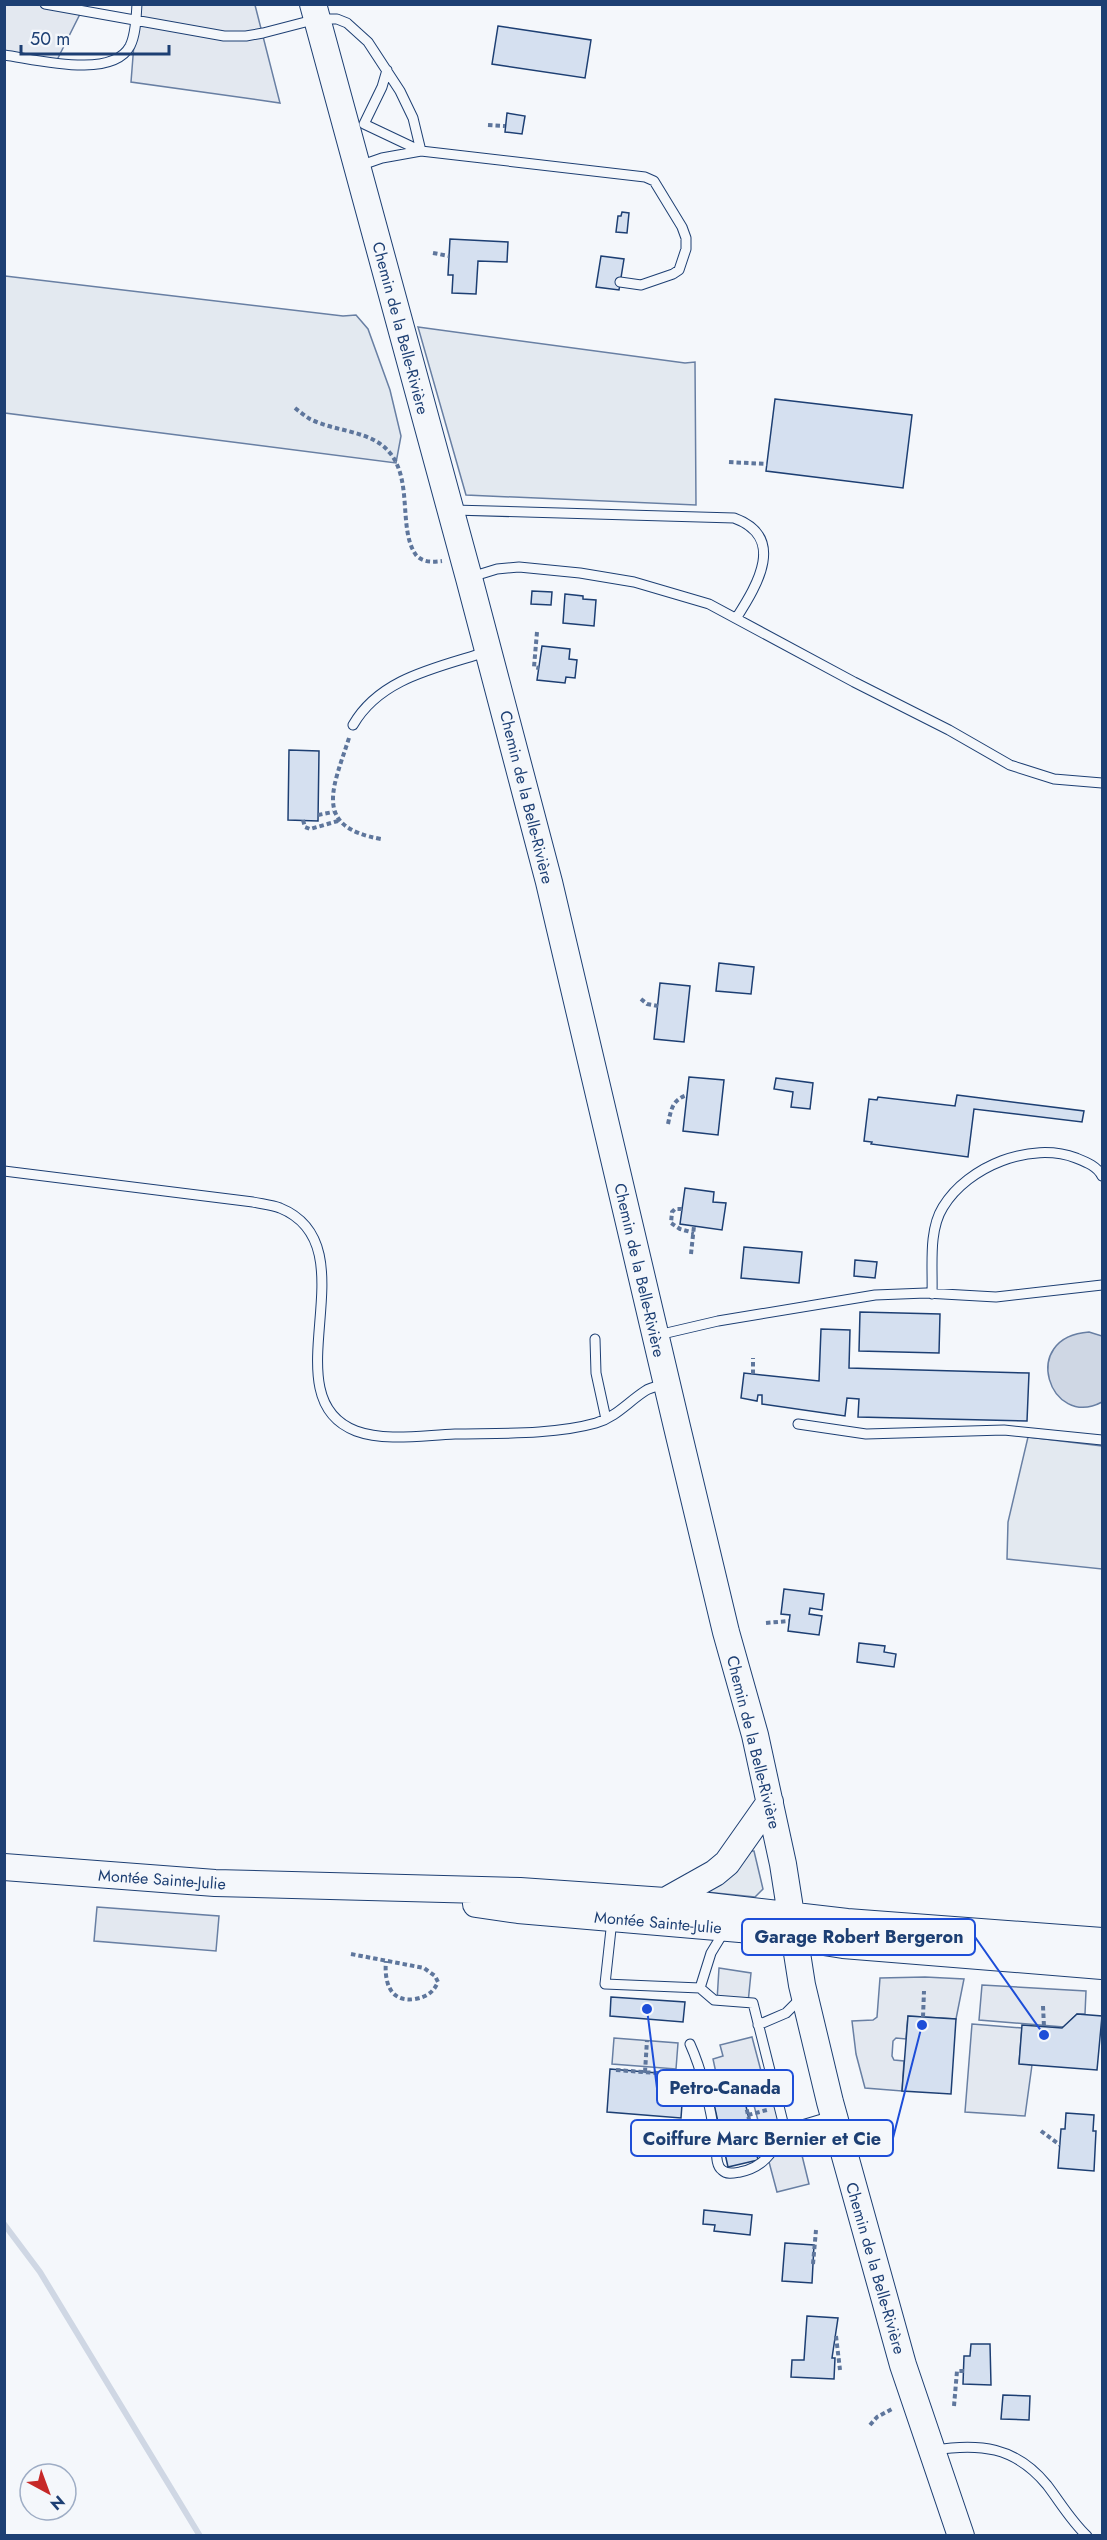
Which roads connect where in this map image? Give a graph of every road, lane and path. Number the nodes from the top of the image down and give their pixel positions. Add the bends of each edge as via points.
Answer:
1 (45, 4) edge
2 (137, 4) edge
3 (315, 12) edge
4 (135, 21) junction
5 (4, 55) edge
6 (387, 70) junction
7 (488, 125) dead end
8 (505, 126) dead end
9 (355, 127) junction
10 (421, 151) junction
11 (357, 167) junction
12 (433, 253) dead end
13 (450, 256) dead end
14 (620, 282) dead end
15 (295, 408) dead end
16 (729, 462) dead end
17 (767, 464) dead end
18 (451, 510) junction
19 (466, 567) junction
20 (737, 617) junction
21 (537, 632) dead end
22 (489, 651) junction
23 (539, 668) dead end
24 (352, 725) joint
25 (1102, 783) edge
26 (333, 812) junction
27 (318, 815) dead end
28 (303, 820) dead end
29 (338, 821) junction
30 (381, 839) dead end
31 (641, 999) dead end
32 (658, 1006) dead end
33 (687, 1095) dead end
34 (668, 1124) dead end
35 (4, 1171) edge
36 (1102, 1176) edge
37 (682, 1209) dead end
38 (694, 1226) dead end
39 (693, 1233) junction
40 (691, 1254) dead end
41 (1102, 1285) edge
42 (932, 1294) junction
43 (655, 1335) junction
44 (595, 1339) dead end
45 (753, 1358) dead end
46 (753, 1374) dead end
47 (666, 1384) junction
48 (606, 1419) junction
49 (798, 1425) dead end
50 (1102, 1440) edge
51 (789, 1621) dead end
52 (766, 1623) dead end
53 (770, 1802) junction
54 (4, 1867) edge
55 (357, 1887) junction
56 (665, 1901) junction
57 (612, 1918) junction
58 (793, 1926) junction
59 (726, 1928) junction
60 (1102, 1941) edge
61 (351, 1954) dead end
62 (386, 1961) junction
63 (1102, 1966) edge
64 (700, 1988) junction
65 (924, 1991) dead end
66 (804, 1996) junction
67 (1043, 2006) dead end
68 (923, 2017) dead end
69 (758, 2025) junction
70 (1044, 2027) dead end
71 (647, 2040) dead end
72 (690, 2044) dead end
73 (616, 2070) dead end
74 (645, 2072) junction
75 (670, 2074) dead end
76 (714, 2104) dead end
77 (834, 2115) junction
78 (785, 2130) junction
79 (1041, 2131) dead end
80 (1060, 2145) dead end
81 (758, 2160) dead end
82 (816, 2230) dead end
83 (813, 2264) dead end
84 (836, 2336) dead end
85 (840, 2370) dead end
86 (964, 2371) dead end
87 (914, 2399) junction
88 (954, 2406) dead end
89 (870, 2425) dead end
90 (931, 2451) junction
91 (961, 2535) edge
92 (1087, 2535) edge

1 - 4 lane
2 - 4 lane
3 - 4 lane via 246,36
3 - 6 lane via 356,29
3 - 9 street, Chemin de la Belle-Rivière
4 - 5 lane via 129,49 101,65
6 - 9 lane via 382,87
6 - 10 lane via 413,118
7 - 8 path
9 - 10 lane
9 - 11 street, Chemin de la Belle-Rivière
10 - 11 lane
10 - 14 lane via 645,177 654,182 682,227 686,238 684,259 679,270 648,284
11 - 18 street, Chemin de la Belle-Rivière
12 - 13 path
15 - 19 path via 311,419 376,441 391,453 404,488 409,536 416,554 423,560
16 - 17 path
18 - 19 street, Chemin de la Belle-Rivière
18 - 20 lane via 734,518 750,524 763,543 764,554 751,596
19 - 20 lane via 519,567 634,582 709,604
19 - 22 street, Chemin de la Belle-Rivière
20 - 25 lane via 1010,765 1054,779
21 - 23 path via 534,667
22 - 24 lane via 386,689 362,709
22 - 43 street, Chemin de la Belle-Rivière via 549,882
24 - 26 path via 333,796
26 - 27 path
26 - 29 path
28 - 29 path via 310,829
29 - 30 path via 358,834
31 - 32 path
33 - 34 path via 674,1104
35 - 48 lane via 254,1202 291,1215 312,1236 321,1267 320,1392 334,1415 357,1431 399,1436 544,1431
36 - 42 lane via 1088,1162 1044,1152 1008,1159 974,1177 951,1196 937,1218
37 - 39 path via 672,1212 671,1223
38 - 39 path
39 - 40 path
41 - 42 lane via 996,1298
42 - 43 lane via 875,1295
43 - 47 street, Chemin de la Belle-Rivière
44 - 48 lane via 596,1373
45 - 46 path
47 - 48 lane via 644,1392
47 - 53 street, Chemin de la Belle-Rivière
49 - 50 lane via 866,1434 1004,1431
51 - 52 path
53 - 56 street via 727,1863
53 - 58 street, Chemin de la Belle-Rivière
54 - 55 street, Montée Sainte-Julie via 215,1883
55 - 56 street, Montée Sainte-Julie via 520,1891
55 - 57 street, Montée Sainte-Julie via 518,1910
56 - 58 street, Montée Sainte-Julie
57 - 59 street, Montée Sainte-Julie
57 - 64 lane via 605,1984
58 - 59 street, Montée Sainte-Julie
58 - 60 street, Montée Sainte-Julie via 846,1923
58 - 63 street, Montée Sainte-Julie via 843,1945
58 - 66 street, Chemin de la Belle-Rivière
59 - 64 lane via 711,1953
61 - 62 path
62 - 62 path via 424,1968 438,1982 434,1991 407,2000 398,1998 386,1981
64 - 69 lane via 714,2000 753,2003
65 - 68 path
66 - 69 lane via 786,2013
66 - 77 street, Chemin de la Belle-Rivière
67 - 70 path
69 - 78 lane
71 - 74 path
72 - 78 lane via 698,2061 722,2170 731,2174 761,2164
73 - 74 path
74 - 75 path
76 - 81 path via 744,2097
77 - 78 lane
77 - 87 street, Chemin de la Belle-Rivière
79 - 80 path
82 - 83 path
84 - 85 path
86 - 88 path via 957,2371
87 - 89 path via 877,2417
87 - 90 street, Chemin de la Belle-Rivière
90 - 91 street, Chemin de la Belle-Rivière
90 - 92 lane via 975,2446 1004,2453 1044,2482

